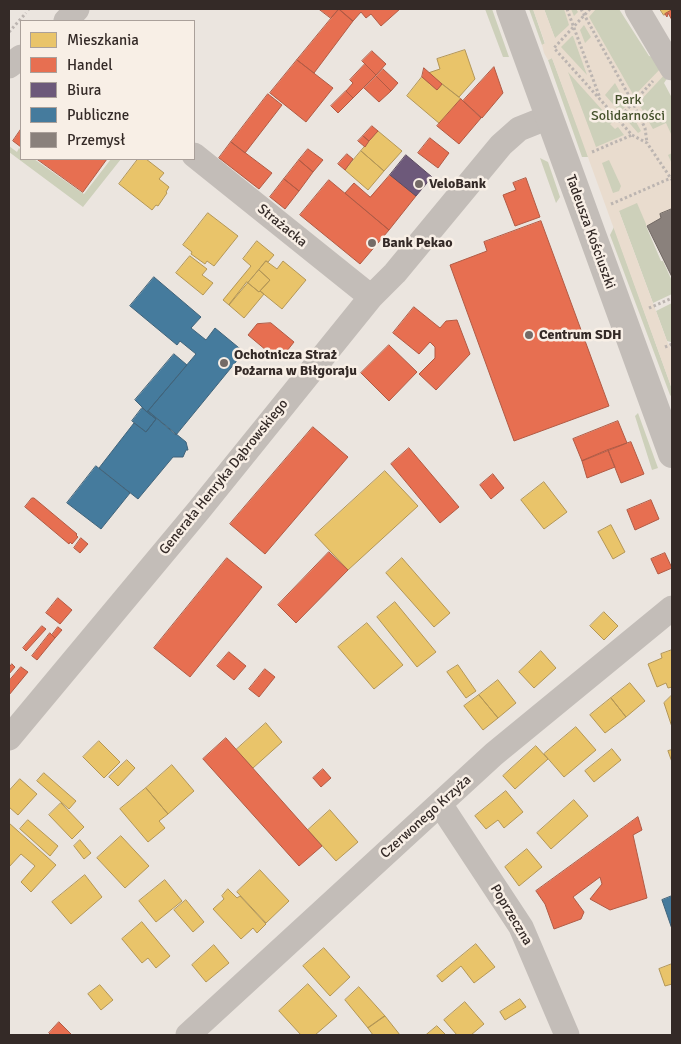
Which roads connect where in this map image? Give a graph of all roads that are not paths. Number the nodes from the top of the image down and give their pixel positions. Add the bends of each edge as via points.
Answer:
1 (77, 9) edge
2 (510, 9) edge
3 (637, 9) edge
4 (67, 20) edge
5 (20, 58) edge
6 (671, 65) edge
7 (9, 66) edge
8 (549, 118) junction
9 (195, 156) edge
10 (370, 297) junction
11 (667, 424) edge
12 (672, 454) edge
13 (672, 608) edge
14 (9, 738) edge
15 (440, 804) junction
16 (188, 1035) edge
17 (567, 1035) edge

1 - 4 street
2 - 8 street, Tadeusza Kościuszki
3 - 6 street
5 - 7 street
8 - 10 street, Generała Henryka Dąbrowskiego via 518,129 501,145 395,273
8 - 11 street, Tadeusza Kościuszki
9 - 10 street, Strażacka
10 - 14 street, Generała Henryka Dąbrowskiego via 199,510
11 - 12 street, Tadeusza Kościuszki
13 - 15 street, Czerwonego Krzyża via 494,754
15 - 16 street, Czerwonego Krzyża
15 - 17 street, Poprzeczna via 521,927

